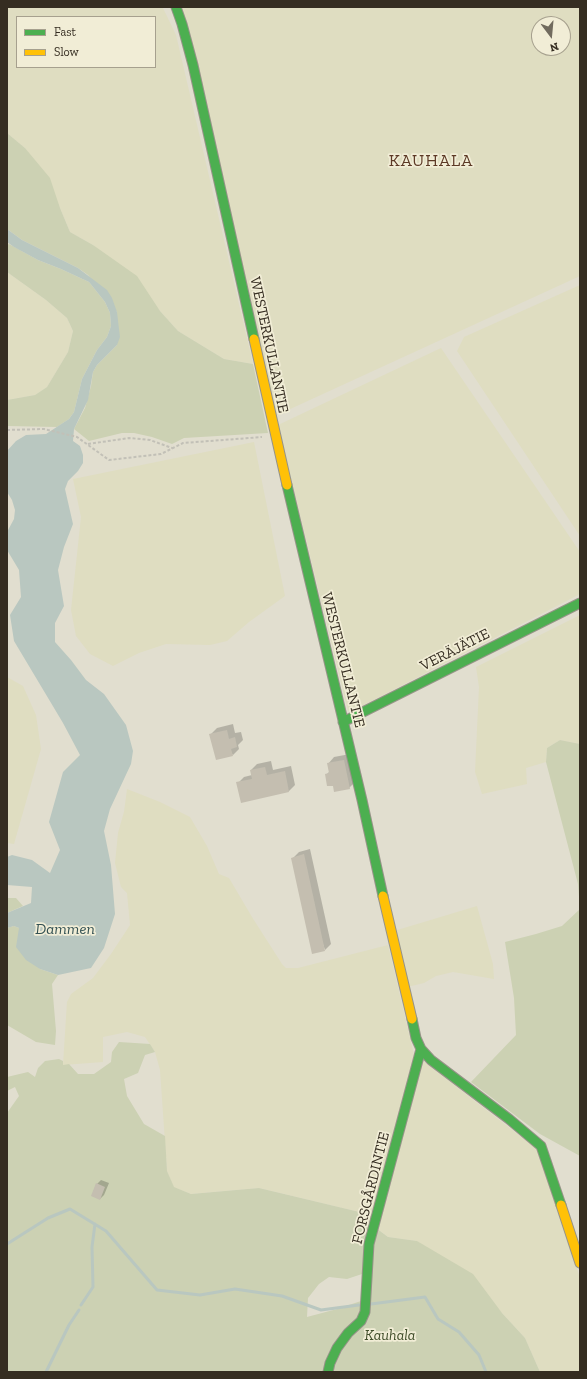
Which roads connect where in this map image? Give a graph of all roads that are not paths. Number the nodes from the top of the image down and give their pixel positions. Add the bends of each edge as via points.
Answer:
1 (176, 7) edge
2 (580, 603) edge
3 (344, 722) junction
4 (421, 1049) junction
5 (580, 1263) edge
6 (328, 1372) edge

1 - 3 street, WESTERKULLANTIE via 194,73 275,436
2 - 3 street, VERÄJÄTIE
3 - 4 street, WESTERKULLANTIE via 391,933 416,1038
4 - 5 street, WESTERKULLANTIE via 431,1060 541,1146
4 - 6 street, FORSGÅRDINTIE via 369,1244 365,1312 361,1321 337,1348

